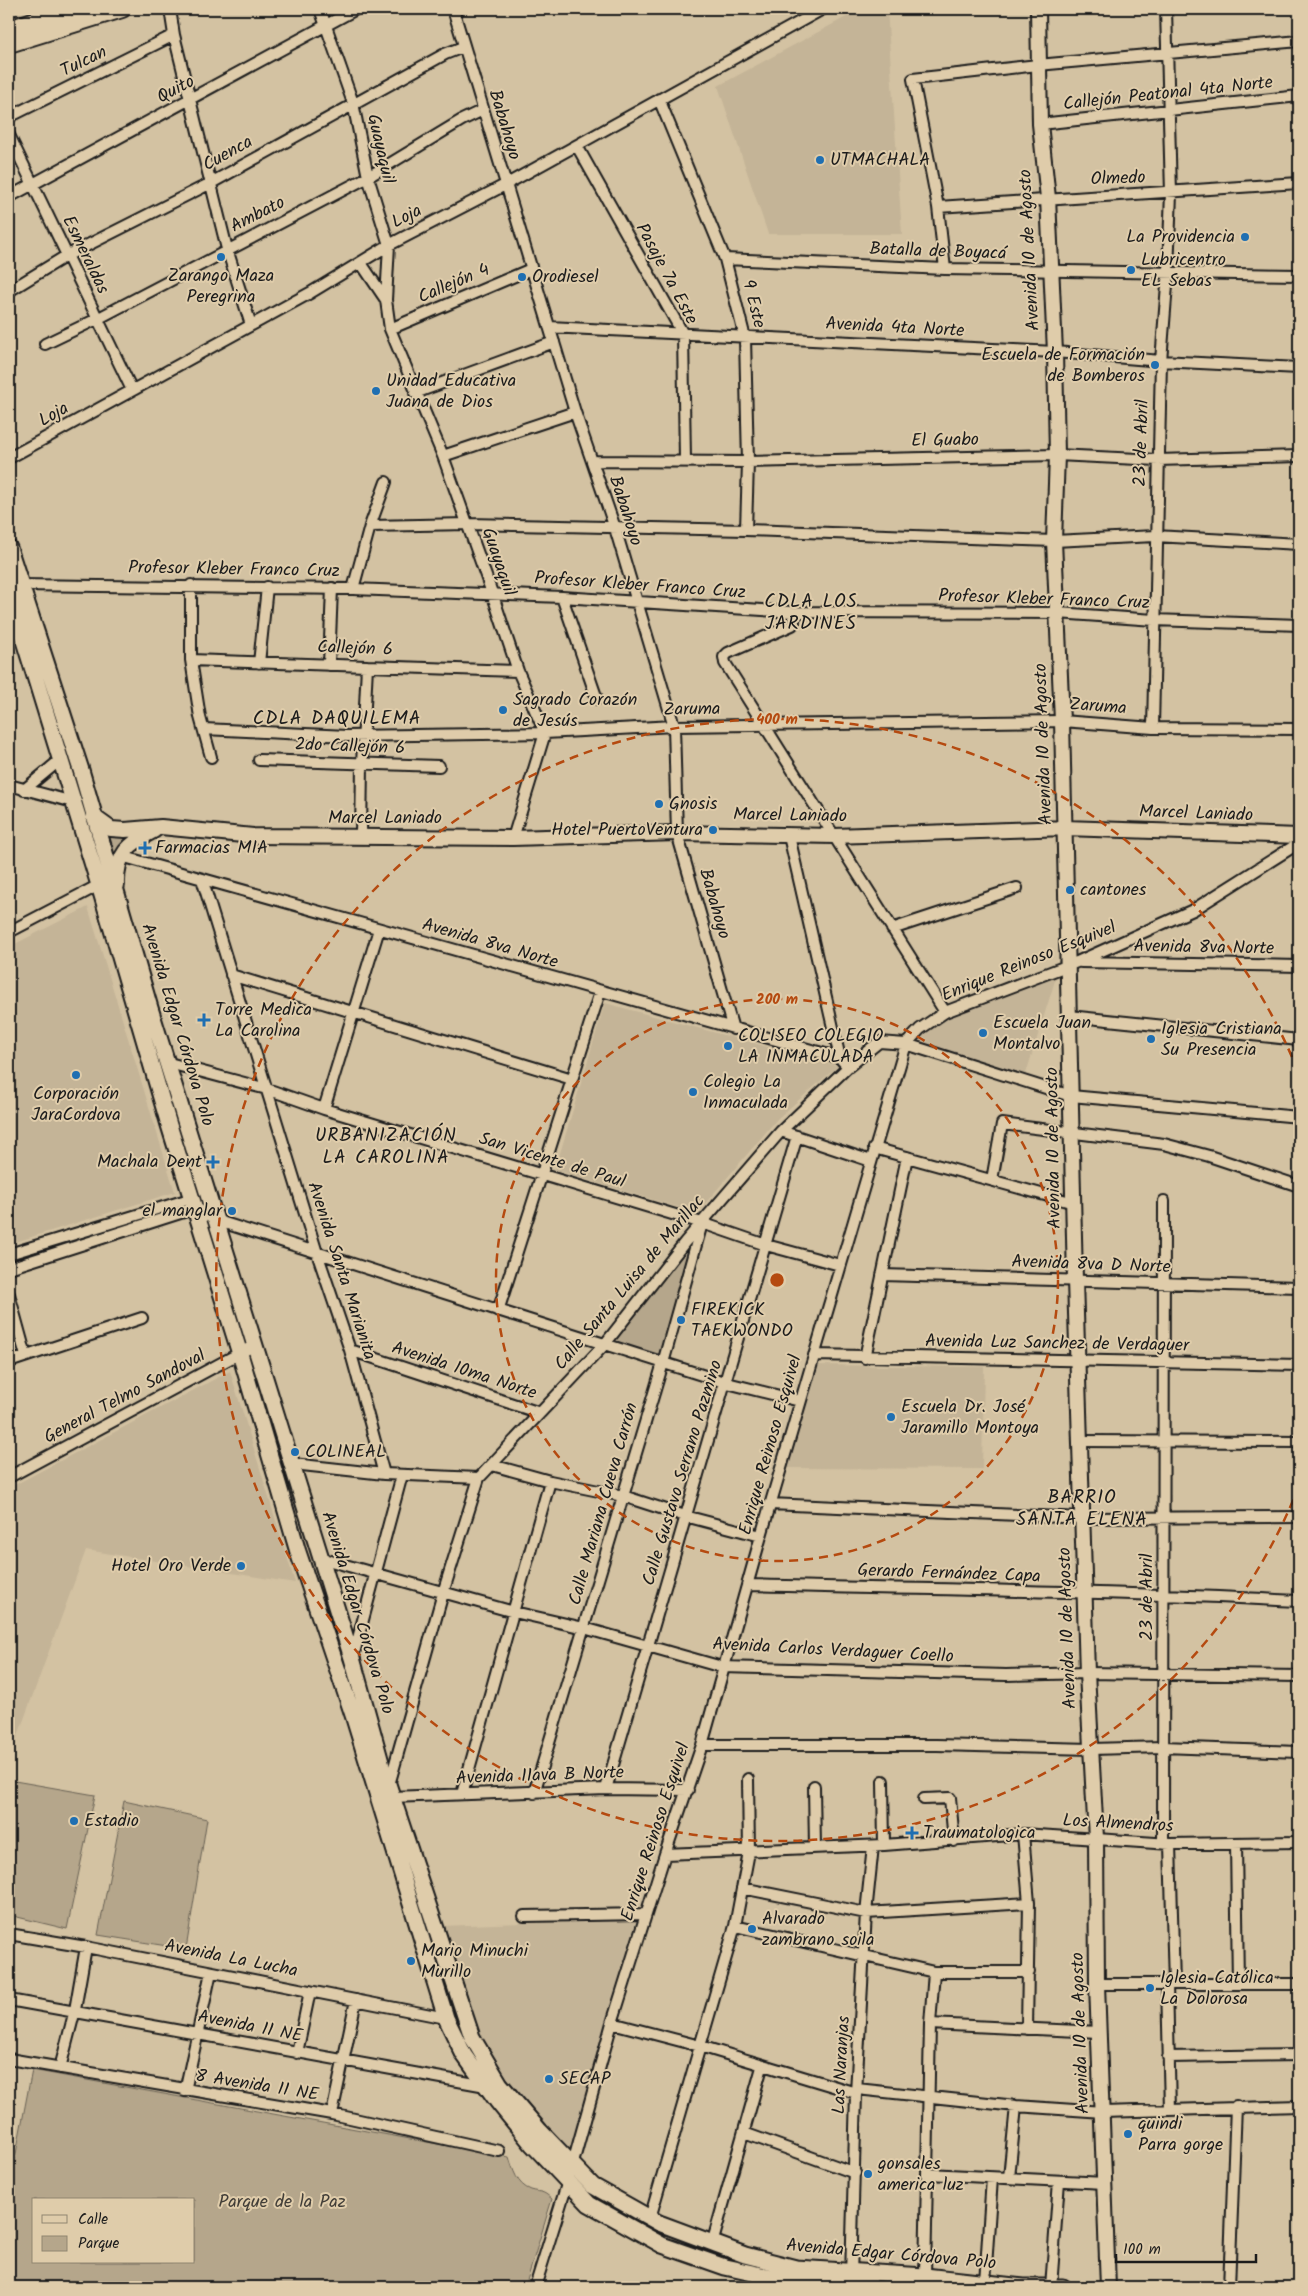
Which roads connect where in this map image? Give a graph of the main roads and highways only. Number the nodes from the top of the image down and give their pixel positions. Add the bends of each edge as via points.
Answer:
1 (122, 9) edge
2 (62, 10) edge
3 (9, 21) edge
4 (9, 42) edge
5 (9, 548) edge
6 (13, 588) edge
7 (850, 2279) junction
8 (872, 2287) edge
9 (1024, 2287) edge
10 (1057, 2287) edge

1 - 4 main road
2 - 3 main road
2 - 4 main road
5 - 6 main road, Avenida Edgar Córdova Polo
6 - 7 main road, Avenida Edgar Córdova Polo via 81,770 150,1008 293,1464 391,1792 472,2037 500,2084 593,2186 650,2218 712,2244 796,2268
6 - 7 main road, Avenida Edgar Córdova Polo via 60,760 298,1552 356,1724 446,2018 464,2055 532,2144 589,2204 662,2245 725,2267 789,2281
7 - 8 main road, Avenida Edgar Córdova Polo
7 - 9 main road, Avenida Edgar Córdova Polo via 925,2276
9 - 10 main road, Avenida Edgar Córdova Polo

